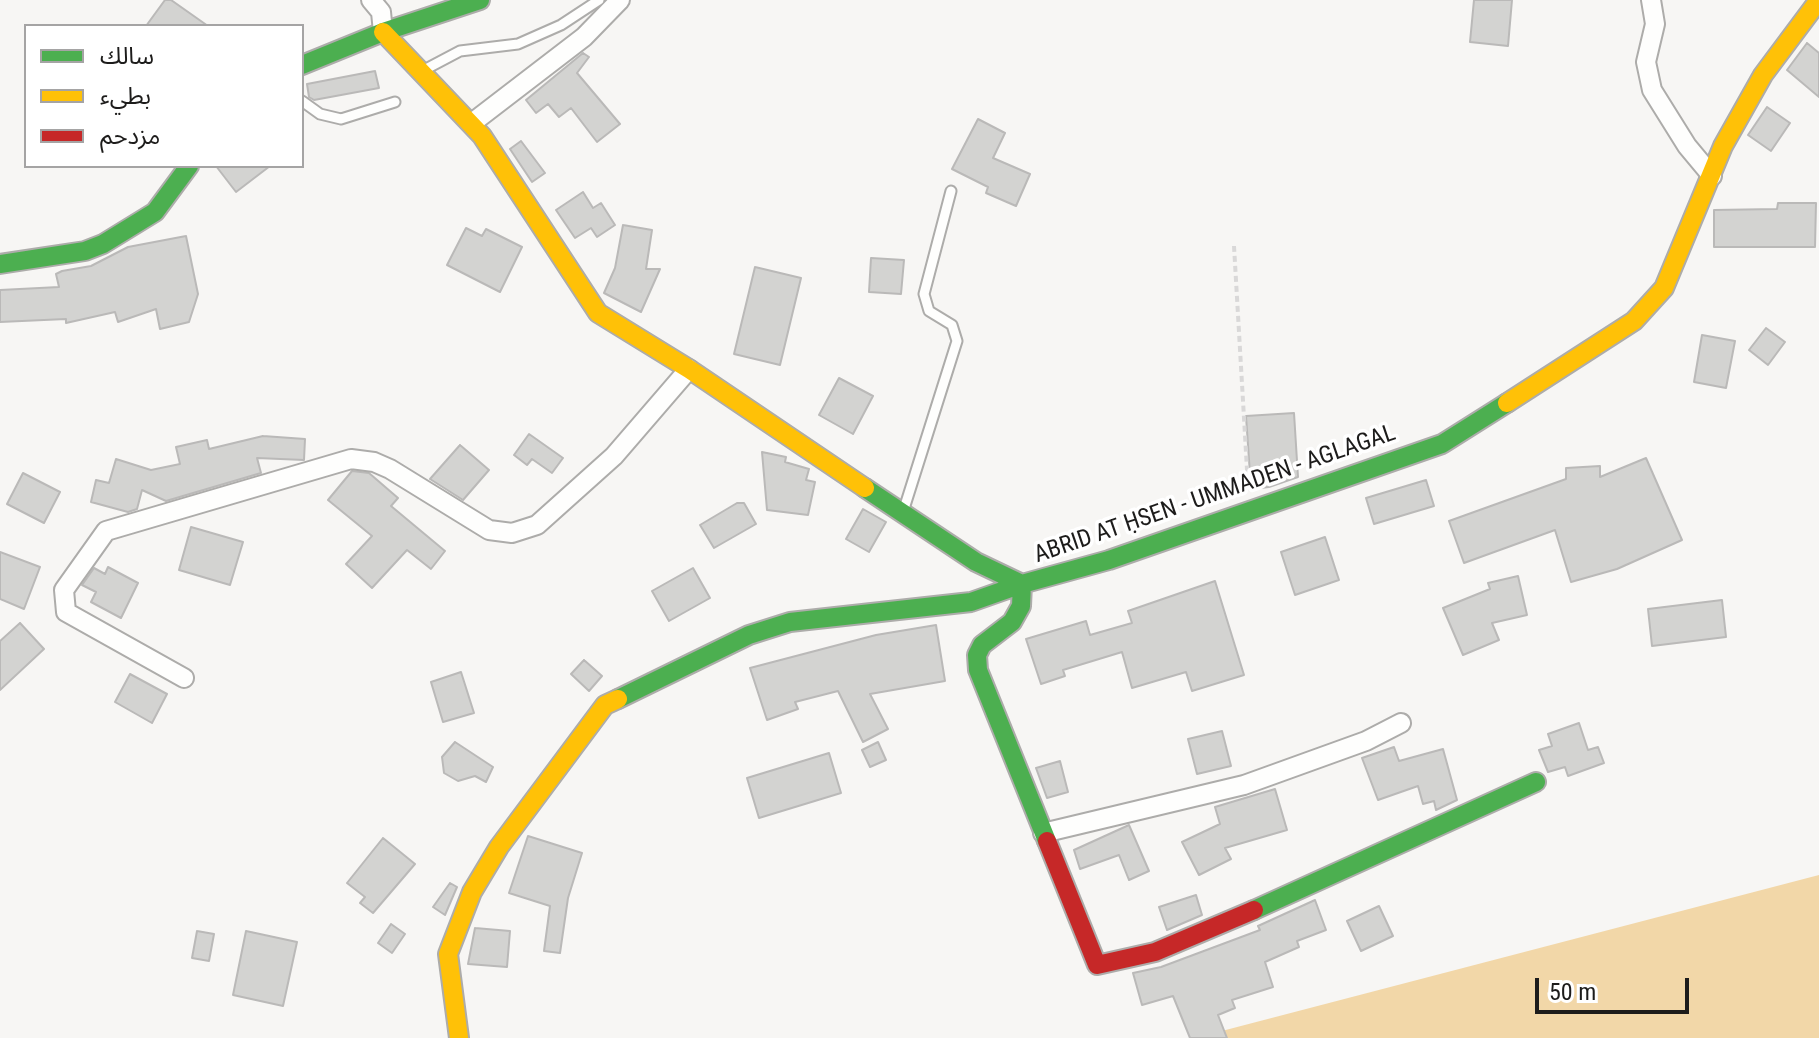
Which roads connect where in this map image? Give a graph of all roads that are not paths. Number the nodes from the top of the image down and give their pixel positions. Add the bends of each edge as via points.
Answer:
1 (371, 0) edge
2 (480, 0) edge
3 (599, 0) edge
4 (620, 0) edge
5 (1651, 0) edge
6 (1819, 0) edge
7 (383, 32) junction
8 (304, 64) edge
9 (422, 73) junction
10 (304, 102) edge
11 (395, 102) dead end
12 (472, 123) junction
13 (188, 168) edge
14 (1712, 176) junction
15 (951, 191) dead end
16 (0, 264) edge
17 (689, 369) junction
18 (903, 513) junction
19 (1022, 584) junction
20 (184, 678) dead end
21 (1401, 723) dead end
22 (1536, 782) dead end
23 (1043, 833) junction
24 (459, 1038) edge

1 - 7 street via 381,12
2 - 7 street
3 - 9 lane via 518,44 460,51
4 - 12 street via 584,37
5 - 14 street via 1655,24 1646,62 1652,90
6 - 14 street, ABRID AT ḤSEN - UMMADEN - AGLAGAL via 1763,75
7 - 8 street
7 - 9 street, ABRID AT ḤSEN - UMMADEN - AGLAGAL
9 - 12 street, ABRID AT ḤSEN - UMMADEN - AGLAGAL
10 - 11 lane via 320,114 341,119
12 - 17 street, ABRID AT ḤSEN - UMMADEN - AGLAGAL via 598,313
13 - 16 street via 155,212 103,244
14 - 19 street, ABRID AT ḤSEN - UMMADEN - AGLAGAL via 1664,288 1634,321 1442,444 1109,560
15 - 18 lane via 924,294 929,311 952,325 957,341
17 - 18 street, ABRID AT ḤSEN - UMMADEN - AGLAGAL
17 - 20 street via 614,456 537,525 512,533 489,530 390,469 351,459 106,531 64,590 66,612
18 - 19 street, ABRID AT ḤSEN - UMMADEN - AGLAGAL via 976,562
19 - 23 street via 1021,606 977,655 978,670
19 - 24 street via 971,602 790,622 735,641 605,705 499,847 472,892 448,954
21 - 23 street via 1244,785
22 - 23 street via 1206,931 1155,952 1097,965

